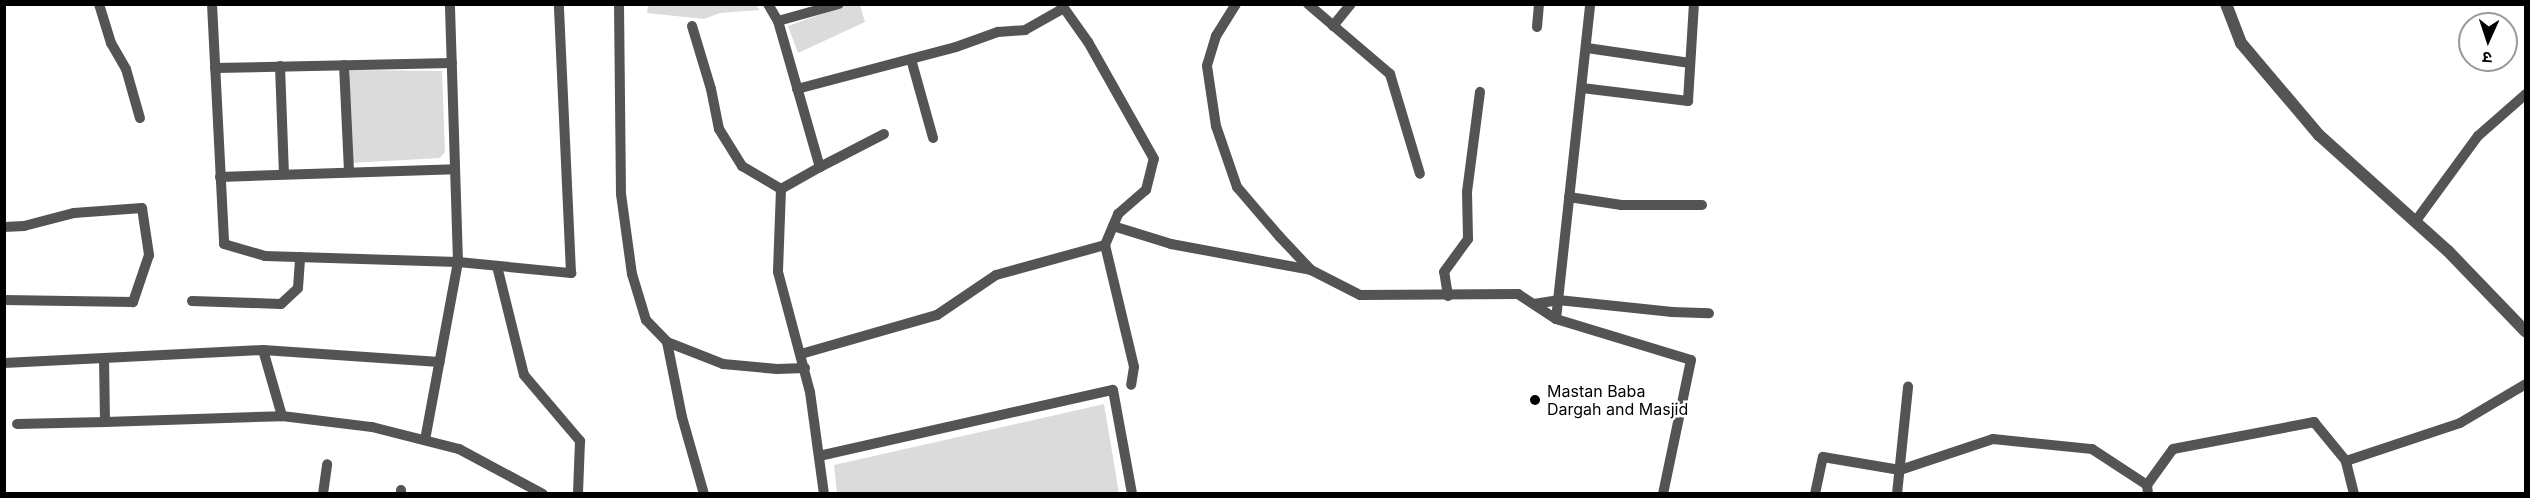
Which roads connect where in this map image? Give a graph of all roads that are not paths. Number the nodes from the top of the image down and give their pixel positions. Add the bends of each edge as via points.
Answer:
1 (99, 4) edge
2 (212, 4) edge
3 (450, 4) edge
4 (559, 4) edge
5 (619, 4) edge
6 (768, 4) edge
7 (839, 4) edge
8 (1236, 4) edge
9 (1308, 4) edge
10 (1351, 4) edge
11 (1539, 4) edge
12 (1590, 4) edge
13 (1694, 4) edge
14 (2226, 4) edge
15 (1063, 6) edge
16 (778, 21) junction
17 (692, 26) dead end
18 (1333, 26) junction
19 (1537, 27) dead end
20 (1587, 48) junction
21 (911, 59) junction
22 (452, 63) junction
23 (1690, 63) junction
24 (344, 65) junction
25 (280, 66) junction
26 (215, 68) junction
27 (1582, 88) junction
28 (797, 89) junction
29 (1480, 92) dead end
30 (2526, 94) edge
31 (140, 118) dead end
32 (884, 134) dead end
33 (933, 138) dead end
34 (820, 167) junction
35 (455, 169) junction
36 (349, 172) junction
37 (284, 174) junction
38 (1420, 174) dead end
39 (220, 177) junction
40 (781, 189) junction
41 (1569, 197) junction
42 (1702, 205) dead end
43 (2415, 222) junction
44 (1113, 226) junction
45 (4, 227) edge
46 (1105, 245) junction
47 (300, 257) junction
48 (458, 262) junction
49 (496, 266) junction
50 (1311, 270) junction
51 (1448, 296) junction
52 (4, 300) edge
53 (1558, 300) junction
54 (192, 301) dead end
55 (1534, 304) junction
56 (1709, 313) dead end
57 (1556, 319) junction
58 (2526, 332) edge
59 (668, 342) junction
60 (263, 350) junction
61 (801, 354) junction
62 (104, 358) junction
63 (440, 362) junction
64 (4, 363) edge
65 (805, 368) junction
66 (2526, 384) edge
67 (1131, 385) dead end
68 (1908, 387) dead end
69 (282, 416) junction
70 (105, 422) junction
71 (17, 424) dead end
72 (425, 440) junction
73 (819, 456) junction
74 (2346, 461) junction
75 (327, 464) dead end
76 (1900, 470) junction
77 (2147, 489) edge
78 (323, 494) edge
79 (543, 494) edge
80 (578, 494) edge
81 (704, 494) edge
82 (824, 494) edge
83 (1132, 494) edge
84 (1663, 494) edge
85 (1815, 494) edge
86 (1897, 494) edge
87 (2354, 494) edge

1 - 31 street via 111,43 126,69
2 - 26 street
3 - 22 street
4 - 49 street via 571,273
5 - 59 street via 622,205 632,274 646,320
6 - 16 street
7 - 16 street
8 - 50 street via 1216,36 1207,66 1216,126 1237,187
9 - 18 street
10 - 18 street
11 - 19 street
12 - 20 street
13 - 23 street
14 - 43 street via 2241,43 2319,135
15 - 21 street via 1025,30 999,32
15 - 44 street via 1155,159 1146,190 1118,214
16 - 28 street
17 - 40 street via 719,129 742,166
18 - 38 street via 1390,74
20 - 23 street
20 - 27 street
21 - 28 street
21 - 33 street
22 - 24 street
22 - 35 street
23 - 27 street via 1688,101
24 - 25 street
24 - 36 street
25 - 26 street
25 - 37 street
26 - 39 street
27 - 41 street
28 - 34 street
29 - 51 street via 1467,192 1468,239 1444,272
30 - 43 street via 2478,136
32 - 34 street
34 - 40 street
35 - 36 street
35 - 48 street
36 - 37 street
37 - 39 street
39 - 47 street via 224,244 265,256
40 - 61 street via 778,272
41 - 42 street via 1621,205
41 - 53 street
43 - 58 street
44 - 46 street
44 - 50 street via 1171,244
45 - 52 street via 74,213 142,207 149,255 133,302
46 - 61 street via 996,275 937,315
46 - 67 street via 1134,367
47 - 48 street
47 - 54 street via 298,288 281,304
48 - 49 street
48 - 63 street
49 - 80 street via 524,375 580,441
50 - 51 street via 1360,295
51 - 55 street via 1518,294
53 - 55 street
53 - 56 street
53 - 57 street
55 - 57 street
57 - 84 street via 1691,360
59 - 65 street via 723,364
59 - 81 street via 682,417
60 - 62 street
60 - 63 street
60 - 69 street
61 - 65 street
62 - 64 street
62 - 70 street
63 - 72 street
65 - 73 street
66 - 74 street via 2460,423
68 - 76 street
69 - 70 street
69 - 72 street via 372,427
70 - 71 street
72 - 79 street via 459,449
73 - 82 street
73 - 83 street via 1113,390
74 - 77 street via 2314,422 2173,449
74 - 87 street
75 - 78 street
76 - 77 street via 1993,439 2092,449
76 - 85 street via 1823,457
76 - 86 street

